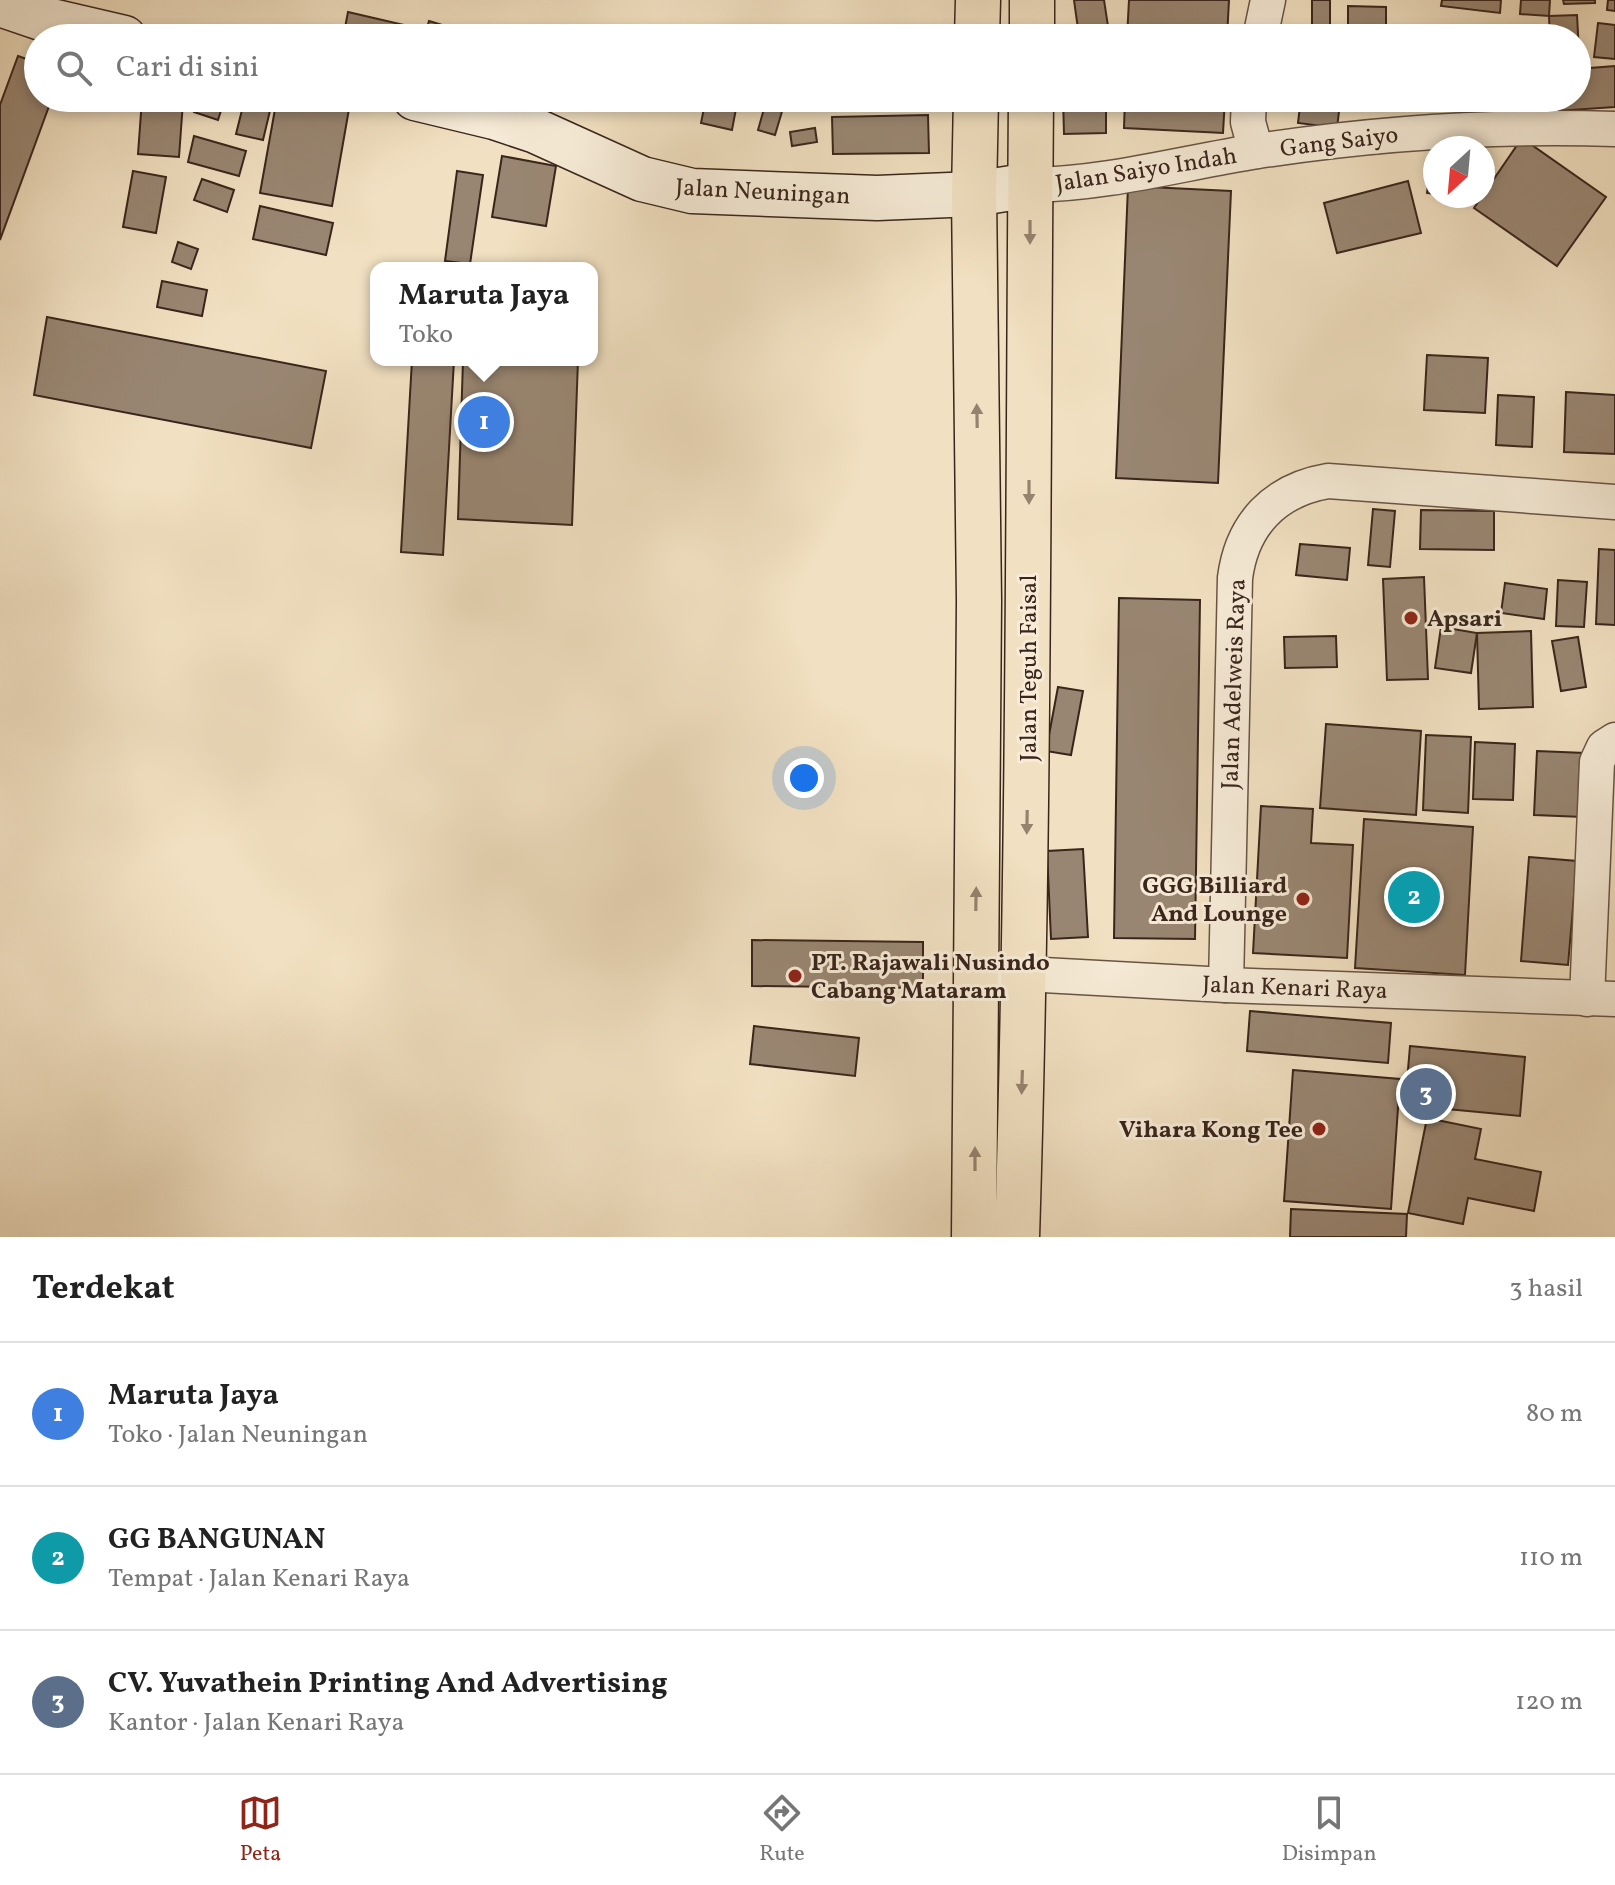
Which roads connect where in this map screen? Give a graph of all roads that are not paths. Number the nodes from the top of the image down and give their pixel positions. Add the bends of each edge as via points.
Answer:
1 (978, 0) edge
2 (1032, 0) edge
3 (1268, 0) edge
4 (0, 4) edge
5 (64, 24) edge
6 (977, 24) edge
7 (1032, 24) edge
8 (1263, 24) edge
9 (469, 112) edge
10 (976, 112) edge
11 (1031, 112) edge
12 (1248, 112) edge
13 (1615, 129) edge
14 (1256, 151) junction
15 (1030, 185) junction
16 (974, 194) junction
17 (1615, 502) edge
18 (1615, 740) edge
19 (978, 760) junction
20 (1028, 763) junction
21 (1025, 974) junction
22 (975, 975) junction
23 (1226, 985) junction
24 (1601, 999) edge
25 (974, 1237) edge
26 (1017, 1237) edge

1 - 6 highway
2 - 7 highway
3 - 8 street
4 - 5 main road
9 - 16 main road, Jalan Neuningan via 577,148 642,179 692,191 877,198
10 - 16 highway, Jalan Teguh Faisal
11 - 15 highway, Jalan Teguh Faisal
12 - 14 street, Jalan Saiyo Indah
13 - 14 street, Gang Saiyo via 1486,127
14 - 15 street, Jalan Saiyo Indah via 1105,180
15 - 16 main road, Jalan Neuningan
15 -> 20 highway, Jalan Teguh Faisal
19 -> 16 highway, Jalan Teguh Faisal
17 - 23 street, Jalan Adelweis Raya via 1328,481 1289,492 1258,518 1242,546 1235,578
18 - 24 street via 1604,747 1597,762
19 - 20 highway
22 -> 19 highway, Jalan Teguh Faisal
20 -> 21 highway, Jalan Teguh Faisal
21 - 22 street, Jalan Kenari Raya
21 - 23 street, Jalan Kenari Raya
21 -> 26 highway, Jalan Teguh Faisal
25 -> 22 highway, Jalan Teguh Faisal
23 - 24 street, Jalan Kenari Raya

